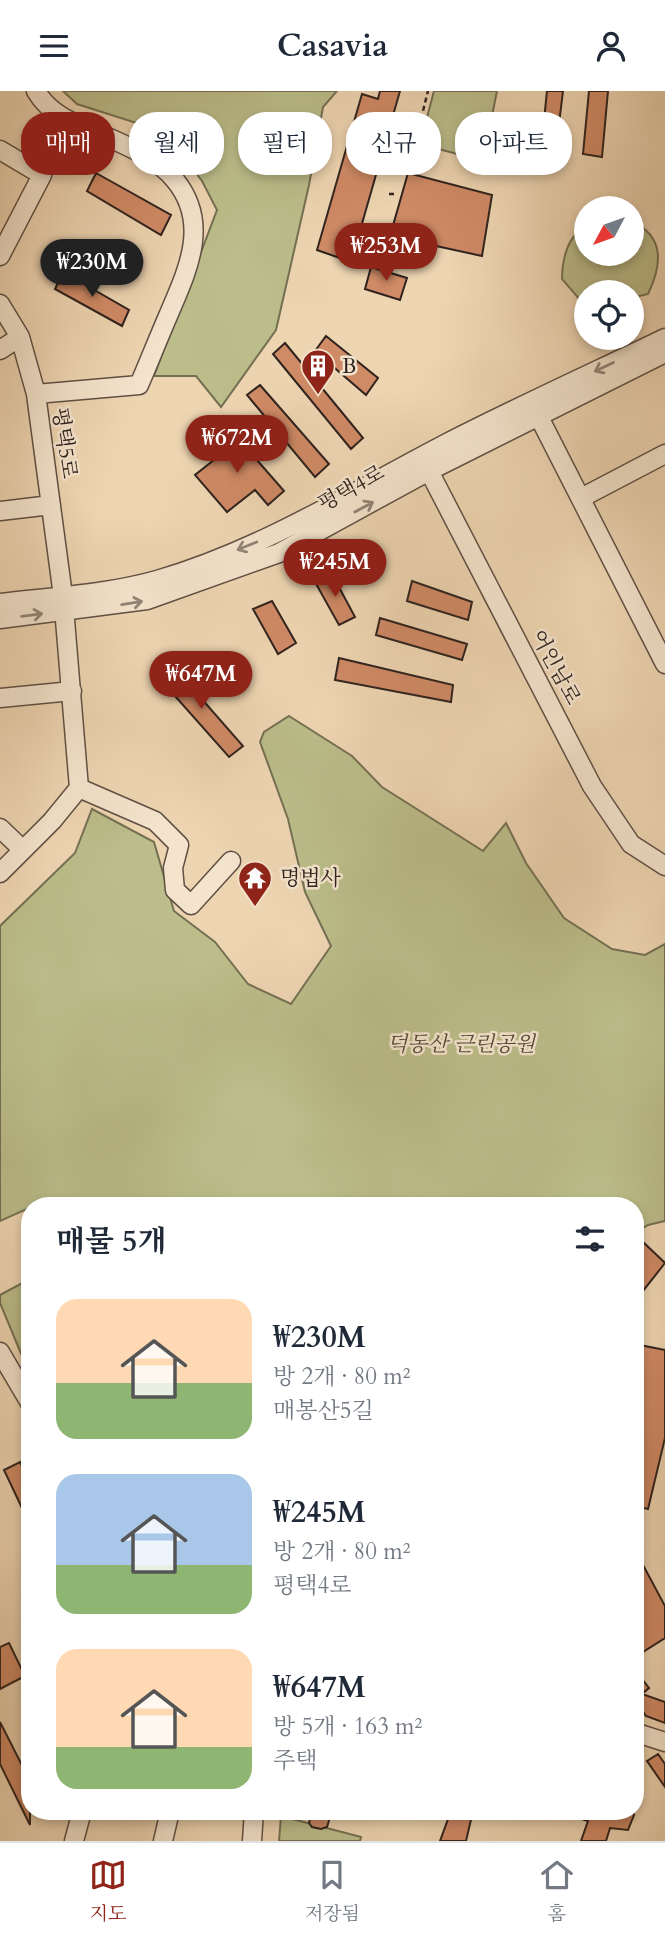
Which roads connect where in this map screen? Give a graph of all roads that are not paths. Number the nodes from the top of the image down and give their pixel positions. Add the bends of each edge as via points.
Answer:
1 (36, 91) edge
2 (0, 150) edge
3 (0, 256) edge
4 (0, 304) edge
5 (20, 337) junction
6 (665, 338) edge
7 (0, 350) edge
8 (665, 353) edge
9 (36, 394) junction
10 (539, 417) junction
11 (665, 454) edge
12 (429, 471) junction
13 (581, 498) junction
14 (51, 505) junction
15 (0, 510) edge
16 (0, 603) edge
17 (64, 603) junction
18 (0, 619) edge
19 (665, 664) edge
20 (72, 691) junction
21 (0, 698) edge
22 (79, 788) junction
23 (0, 828) edge
24 (23, 850) junction
25 (231, 861) dead end
26 (665, 866) edge
27 (0, 873) edge
28 (0, 1352) edge
29 (21, 1388) edge
30 (644, 1735) edge
31 (665, 1742) edge
32 (80, 1820) edge
33 (168, 1820) edge
34 (254, 1820) edge
35 (74, 1841) edge
36 (163, 1841) edge
37 (253, 1841) edge

1 - 9 street via 69,122 138,151 175,179 192,214 194,238 190,265 139,385
2 - 3 street via 42,175
4 - 5 street, 평택5로
5 - 7 street
5 - 9 street, 평택5로
6 -> 17 street, 평택4로 via 446,444 271,537 157,580
8 - 10 street, 평택4로
9 - 14 street, 평택5로
10 - 12 street, 평택4로
10 - 13 street
11 - 13 street
17 -> 12 street, 평택4로 via 148,600 257,561
12 - 26 street, 어인남로 via 592,786 631,844
13 - 19 street
14 - 15 street
14 - 17 street, 평택5로
16 - 17 street, 평택4로
18 -> 17 street, 평택4로
17 - 20 street, 평택5로
20 - 21 street
20 - 22 street, 평택5로
22 - 24 street
22 - 25 street via 155,821 179,845 173,868 175,890 191,905
23 - 24 street
24 - 27 street
28 - 29 street
30 - 31 street
32 - 35 street
33 - 36 street
34 - 37 street

